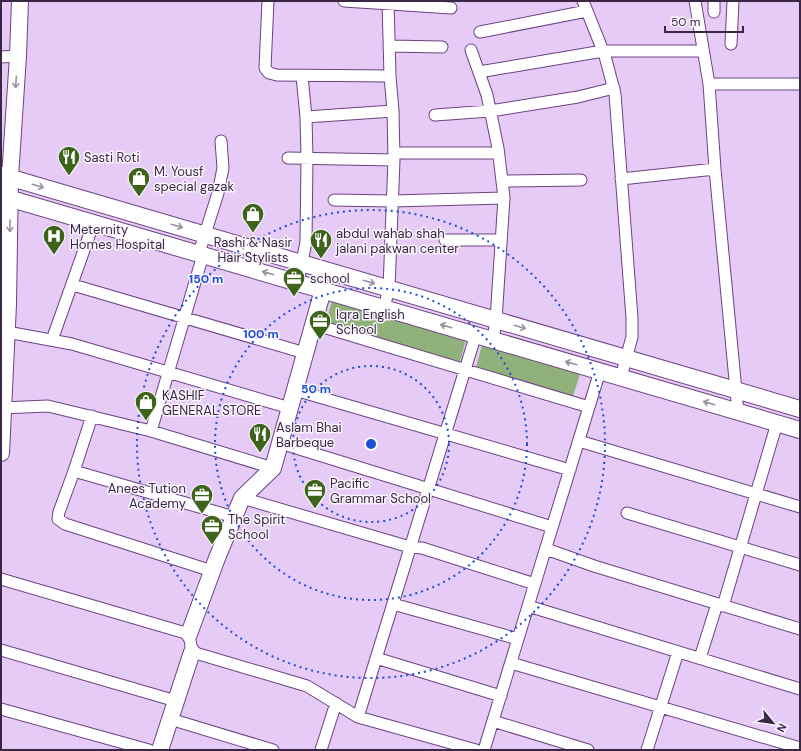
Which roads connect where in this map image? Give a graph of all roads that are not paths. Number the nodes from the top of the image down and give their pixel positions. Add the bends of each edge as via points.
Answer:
1 (20, 1) edge
2 (268, 1) edge
3 (344, 1) edge
4 (695, 1) edge
5 (733, 1) edge
6 (389, 2) edge
7 (585, 6) edge
8 (451, 8) dead end
9 (480, 32) dead end
10 (731, 44) dead end
11 (389, 46) junction
12 (442, 47) dead end
13 (471, 50) dead end
14 (603, 51) junction
15 (702, 51) junction
16 (18, 56) junction
17 (1, 57) edge
18 (479, 72) junction
19 (302, 76) junction
20 (390, 76) junction
21 (709, 84) junction
22 (800, 84) edge
23 (614, 88) junction
24 (393, 111) junction
25 (490, 111) junction
26 (434, 115) dead end
27 (306, 117) junction
28 (221, 141) dead end
29 (498, 153) junction
30 (394, 157) junction
31 (288, 158) dead end
32 (307, 158) junction
33 (715, 169) junction
34 (5, 176) edge
35 (622, 179) junction
36 (581, 180) dead end
37 (502, 181) junction
38 (6, 197) edge
39 (504, 198) junction
40 (334, 200) dead end
41 (392, 201) junction
42 (94, 222) junction
43 (205, 235) junction
44 (446, 240) dead end
45 (501, 240) junction
46 (201, 254) junction
47 (301, 263) junction
48 (298, 282) junction
49 (73, 285) junction
50 (389, 288) junction
51 (323, 290) junction
52 (4, 304) edge
53 (384, 308) junction
54 (184, 318) junction
55 (496, 320) junction
56 (313, 324) junction
57 (7, 332) junction
58 (476, 334) junction
59 (52, 340) junction
60 (493, 340) junction
61 (305, 353) junction
62 (626, 358) junction
63 (465, 368) junction
64 (600, 371) junction
65 (168, 373) junction
66 (621, 377) junction
67 (295, 390) junction
68 (735, 390) junction
69 (589, 407) junction
70 (2, 408) edge
71 (290, 408) junction
72 (800, 409) edge
73 (738, 412) junction
74 (92, 416) junction
75 (777, 423) junction
76 (800, 430) edge
77 (151, 431) junction
78 (445, 433) junction
79 (579, 441) junction
80 (280, 443) junction
81 (1, 453) edge
82 (273, 468) junction
83 (570, 470) junction
84 (74, 471) junction
85 (428, 489) junction
86 (756, 494) junction
87 (242, 498) junction
88 (800, 507) edge
89 (627, 512) dead end
90 (234, 517) junction
91 (552, 528) junction
92 (410, 547) junction
93 (740, 548) junction
94 (546, 549) junction
95 (800, 565) edge
96 (212, 571) junction
97 (1, 579) edge
98 (535, 584) junction
99 (393, 604) junction
100 (720, 605) junction
101 (528, 606) junction
102 (800, 628) edge
103 (189, 634) junction
104 (518, 639) junction
105 (1, 650) edge
106 (192, 652) junction
107 (678, 652) junction
108 (376, 658) junction
109 (700, 658) junction
110 (511, 663) junction
111 (800, 689) edge
112 (501, 696) junction
113 (176, 701) junction
114 (336, 703) junction
115 (660, 707) junction
116 (1, 710) edge
117 (358, 717) junction
118 (170, 719) junction
119 (493, 721) junction
120 (800, 748) edge
121 (149, 750) edge
122 (160, 750) edge
123 (273, 750) edge
124 (321, 750) edge
125 (476, 750) edge
126 (484, 750) edge
127 (588, 750) edge
128 (647, 750) edge

1 - 16 street
2 - 19 street via 265,68 269,74
3 - 6 street
4 - 15 street
5 - 10 street
6 - 8 street
6 - 11 street
7 - 9 street
7 - 14 street
11 - 12 street
11 - 20 street
13 - 18 street
14 - 15 street
14 - 18 street
14 - 23 street
15 - 21 street
16 - 17 street
16 -> 34 street
18 - 25 street
19 - 20 street
19 - 27 street
20 - 24 street
21 - 22 street
21 - 33 street
23 - 25 street via 578,97
23 - 35 street
24 - 27 street
24 - 30 street
25 - 26 street
25 - 29 street
27 - 32 street
28 - 43 street via 223,168
29 - 30 street
29 - 37 street
30 - 32 street
30 - 41 street
31 - 32 street
32 - 47 street via 306,242
33 - 35 street
33 - 68 street
34 - 38 street
34 -> 43 street
35 - 62 street via 632,318 632,337
36 - 37 street
37 - 39 street
38 - 42 street
38 -> 52 street
39 - 41 street
39 - 45 street
40 - 41 street
41 - 50 street
42 - 46 street
42 - 49 street
43 - 46 street
43 - 47 street
44 - 45 street
45 - 55 street
48 -> 46 street
46 - 54 street
47 - 48 street
47 -> 50 street
48 - 51 street
49 - 54 street
49 - 59 street
50 - 53 street
50 - 55 street
51 - 53 street
51 - 56 street
52 - 57 street
58 -> 53 street
54 - 61 street
54 - 65 street
55 - 60 street
55 -> 62 street
56 - 61 street
56 - 63 street
57 - 59 street
57 - 70 street
58 - 60 street
58 - 63 street
59 - 65 street
64 -> 60 street
61 - 67 street
62 - 66 street
62 - 68 street
63 - 69 street
63 - 78 street
64 - 66 street
64 - 69 street
65 - 71 street
65 - 77 street
73 -> 66 street
67 - 71 street
67 - 78 street
68 - 72 street
68 - 73 street
69 - 79 street
70 - 74 street via 48,406
70 - 81 street
71 - 80 street
73 - 75 street
74 - 77 street
74 - 84 street
75 - 76 street
75 - 86 street
77 - 82 street
78 - 83 street
78 - 85 street
79 - 83 street
79 - 86 street
80 - 82 street
80 - 85 street
82 - 87 street
83 - 91 street
84 - 90 street
84 - 96 street via 59,512 58,519 61,522
85 - 91 street
85 - 92 street
86 - 88 street
86 - 93 street
87 - 90 street
87 - 92 street
89 - 93 street
90 - 96 street
91 - 94 street
92 - 98 street via 422,548
92 - 99 street
93 - 95 street
93 - 100 street
94 - 98 street
94 - 100 street
96 - 103 street
97 - 103 street
98 - 101 street
99 - 104 street
99 - 108 street
100 - 102 street
100 - 109 street
101 - 104 street
101 - 107 street
103 - 106 street
104 - 110 street
105 - 113 street
106 - 113 street
106 - 114 street via 307,686
107 - 109 street
107 - 115 street
108 - 112 street
108 - 117 street
109 - 111 street
110 - 112 street
110 - 115 street
112 - 119 street
113 - 118 street
114 - 117 street
114 - 124 street
115 - 120 street
115 - 128 street
116 - 121 street
117 - 125 street
118 - 122 street
118 - 123 street
119 - 126 street
119 - 127 street

